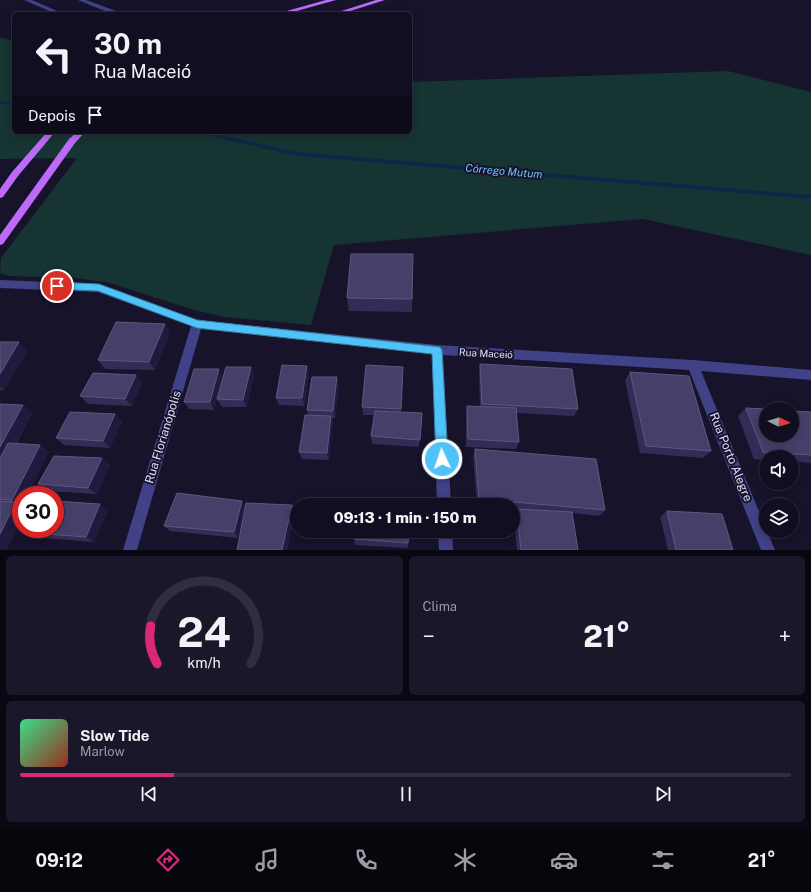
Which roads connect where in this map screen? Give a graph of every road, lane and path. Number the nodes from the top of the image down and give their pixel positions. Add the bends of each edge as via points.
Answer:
1 (27, 0) edge
2 (81, 0) edge
3 (333, 0) edge
4 (382, 0) edge
5 (56, 12) edge
6 (112, 12) edge
7 (287, 12) edge
8 (342, 12) edge
9 (49, 134) edge
10 (79, 134) edge
11 (0, 195) edge
12 (0, 242) edge
13 (0, 284) edge
14 (197, 324) junction
15 (437, 350) junction
16 (693, 365) junction
17 (811, 375) edge
18 (444, 498) edge
19 (445, 538) edge
20 (130, 550) edge
21 (446, 550) edge
22 (768, 550) edge

1 - 5 street
2 - 6 street
3 - 7 main road
4 - 8 main road
9 - 11 main road
10 - 12 main road
13 - 14 street, Rua Maceió via 99,288
14 - 15 street, Rua Maceió
14 - 20 street, Rua Florianópolis
15 - 16 street, Rua Maceió
15 - 18 street
16 - 17 street, Rua Maceió
16 - 22 street, Rua Porto Alegre
19 - 21 street

